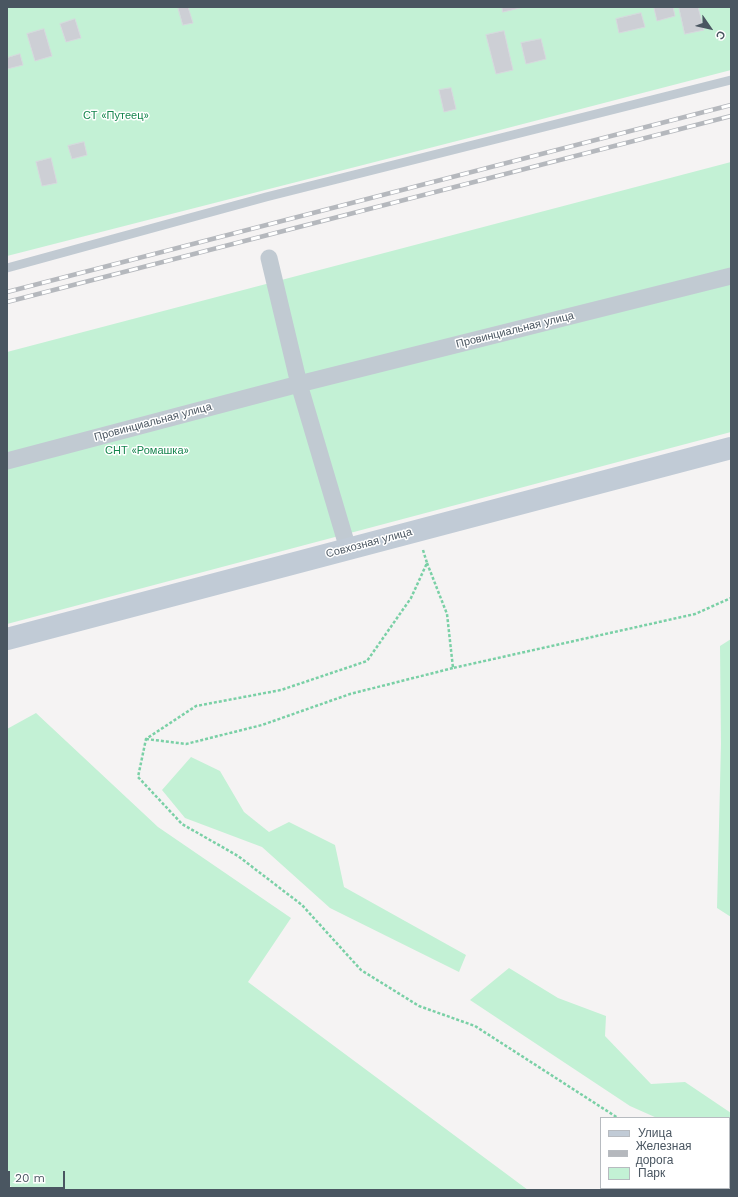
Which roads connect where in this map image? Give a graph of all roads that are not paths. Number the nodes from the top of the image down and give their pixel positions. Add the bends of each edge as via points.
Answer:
1 (731, 80) edge
2 (269, 258) dead end
3 (7, 268) edge
4 (731, 276) edge
5 (299, 384) junction
6 (731, 448) edge
7 (7, 461) edge
8 (348, 549) junction
9 (7, 639) edge

1 - 3 lane via 266,197
2 - 5 street
4 - 5 street, Провинциальная улица
5 - 7 street, Провинциальная улица
5 - 8 street
6 - 8 street, Совхозная улица
8 - 9 street, Совхозная улица

